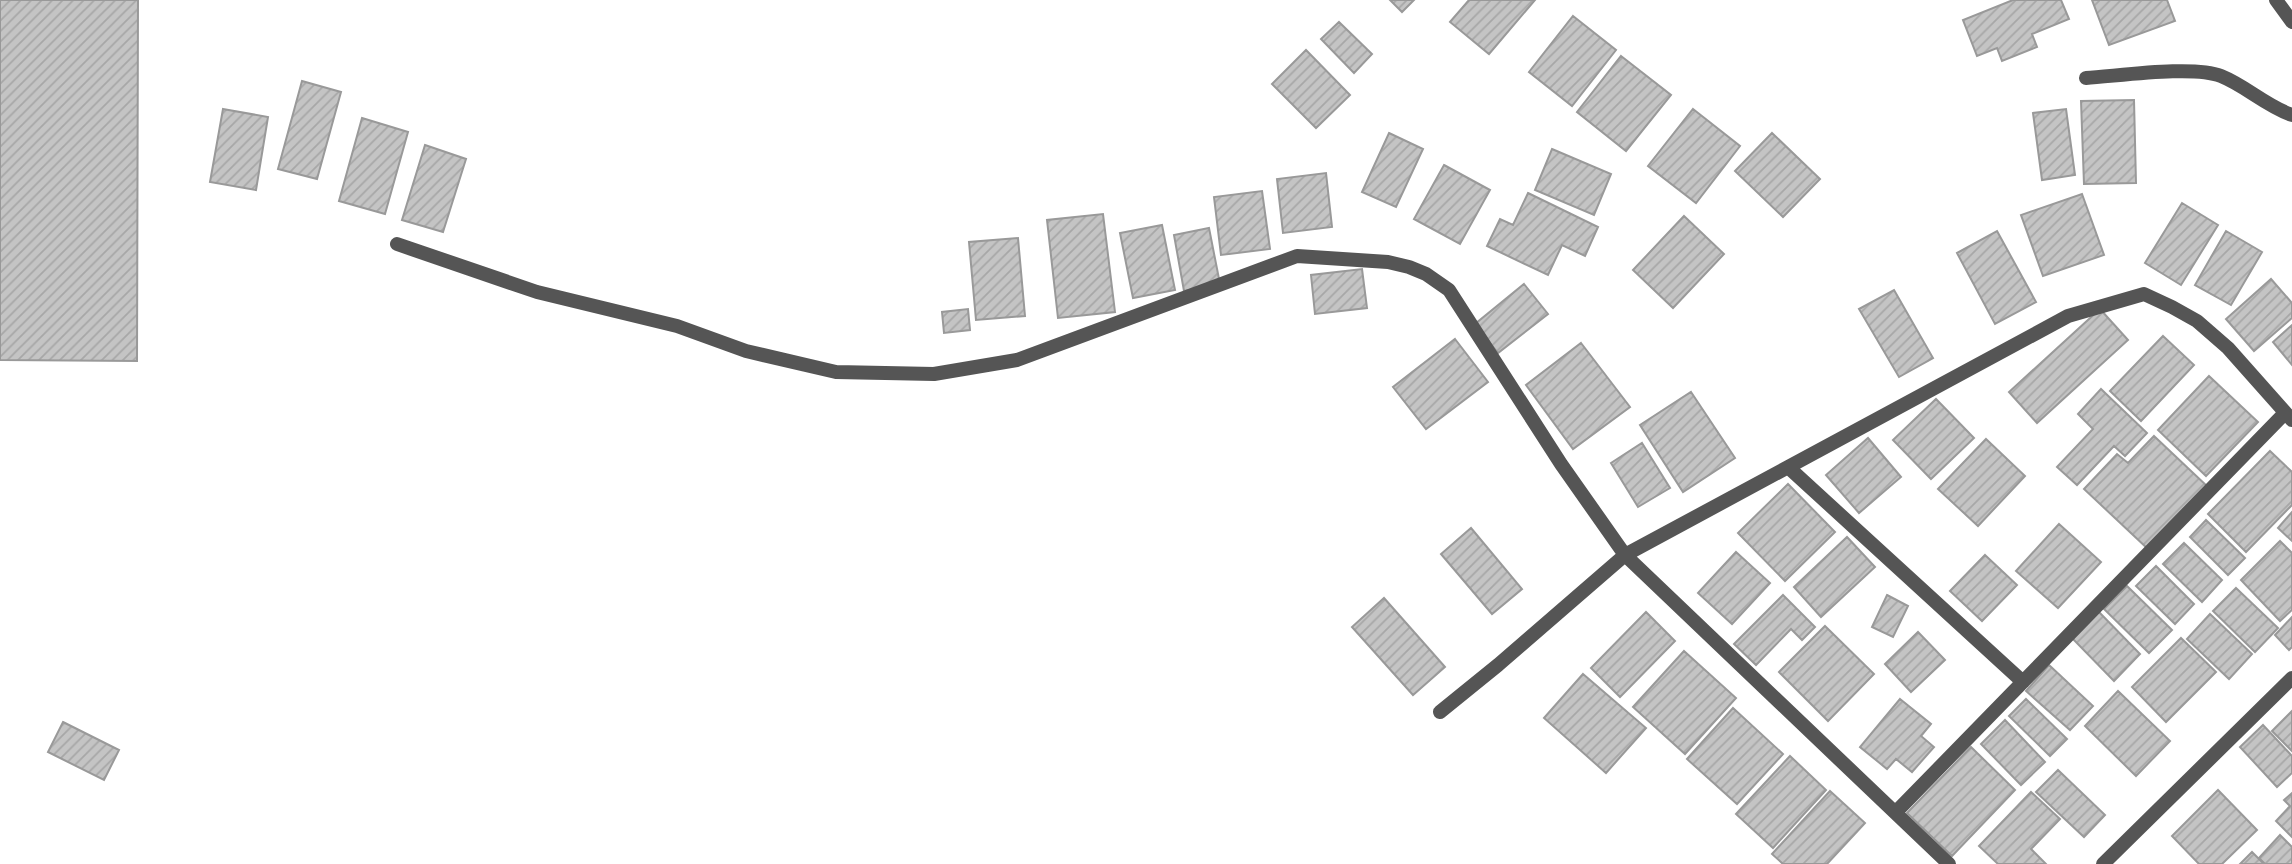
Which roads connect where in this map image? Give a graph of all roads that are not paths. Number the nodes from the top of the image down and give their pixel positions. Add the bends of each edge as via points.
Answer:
1 (2277, 0) edge
2 (2292, 22) edge
3 (2087, 78) dead end
4 (2292, 115) edge
5 (397, 244) dead end
6 (2289, 417) edge
7 (1788, 467) junction
8 (1625, 555) junction
9 (2292, 678) edge
10 (2023, 682) junction
11 (1440, 712) dead end
12 (1896, 812) junction
13 (1950, 864) edge
14 (2102, 864) edge

1 - 2 street
3 - 4 street via 2192,71 2220,76
5 - 8 street via 537,292 836,372 934,374 1017,360 1297,256 1409,267 1449,290
6 - 7 street via 2228,348 2197,321 2144,294 2068,316
6 - 10 street
7 - 8 street
7 - 10 street
8 - 11 street
8 - 12 street
9 - 14 street
10 - 12 street
12 - 13 street

